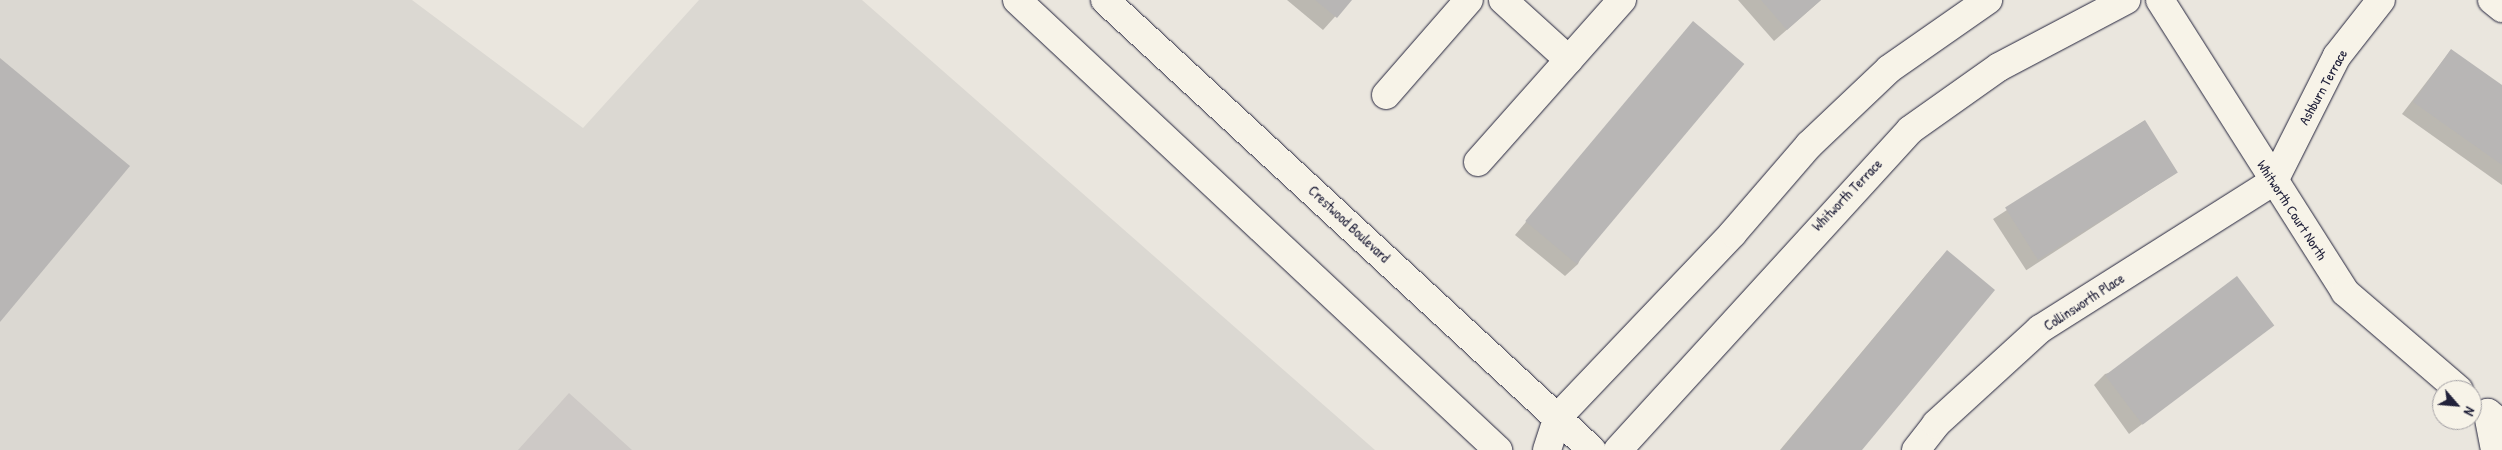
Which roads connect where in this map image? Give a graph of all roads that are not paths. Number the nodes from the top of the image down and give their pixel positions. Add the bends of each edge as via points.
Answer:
1 (1017, 0) edge
2 (1105, 0) edge
3 (1469, 0) edge
4 (1503, 0) edge
5 (1622, 0) edge
6 (1988, 0) edge
7 (2126, 0) edge
8 (2160, 0) edge
9 (2381, 0) edge
10 (2492, 0) edge
11 (2502, 8) edge
12 (1569, 60) junction
13 (1386, 95) dead end
14 (1478, 162) dead end
15 (2274, 181) junction
16 (2446, 380) edge
17 (2487, 412) edge
18 (1558, 417) junction
19 (1498, 450) edge
20 (1548, 450) edge
21 (1592, 450) edge
22 (1618, 450) edge
23 (1916, 450) edge
24 (2495, 450) edge

1 - 19 street
2 - 18 street, Crestwood Boulevard
3 - 13 street
4 - 12 street
5 - 12 street
6 - 18 street via 1889,69 1809,145 1733,233
7 - 22 street, Whitworth Terrace via 2000,67 1910,130
8 - 15 street, Whitworth Court North
9 - 15 street, Ashburn Terrace via 2337,56
10 - 11 street
12 - 14 street
15 - 16 street, Whitworth Court North via 2345,292
15 - 23 street, Collinsworth Place via 2040,329 1936,424
17 - 24 street
18 - 20 street
18 - 21 street, Crestwood Boulevard

